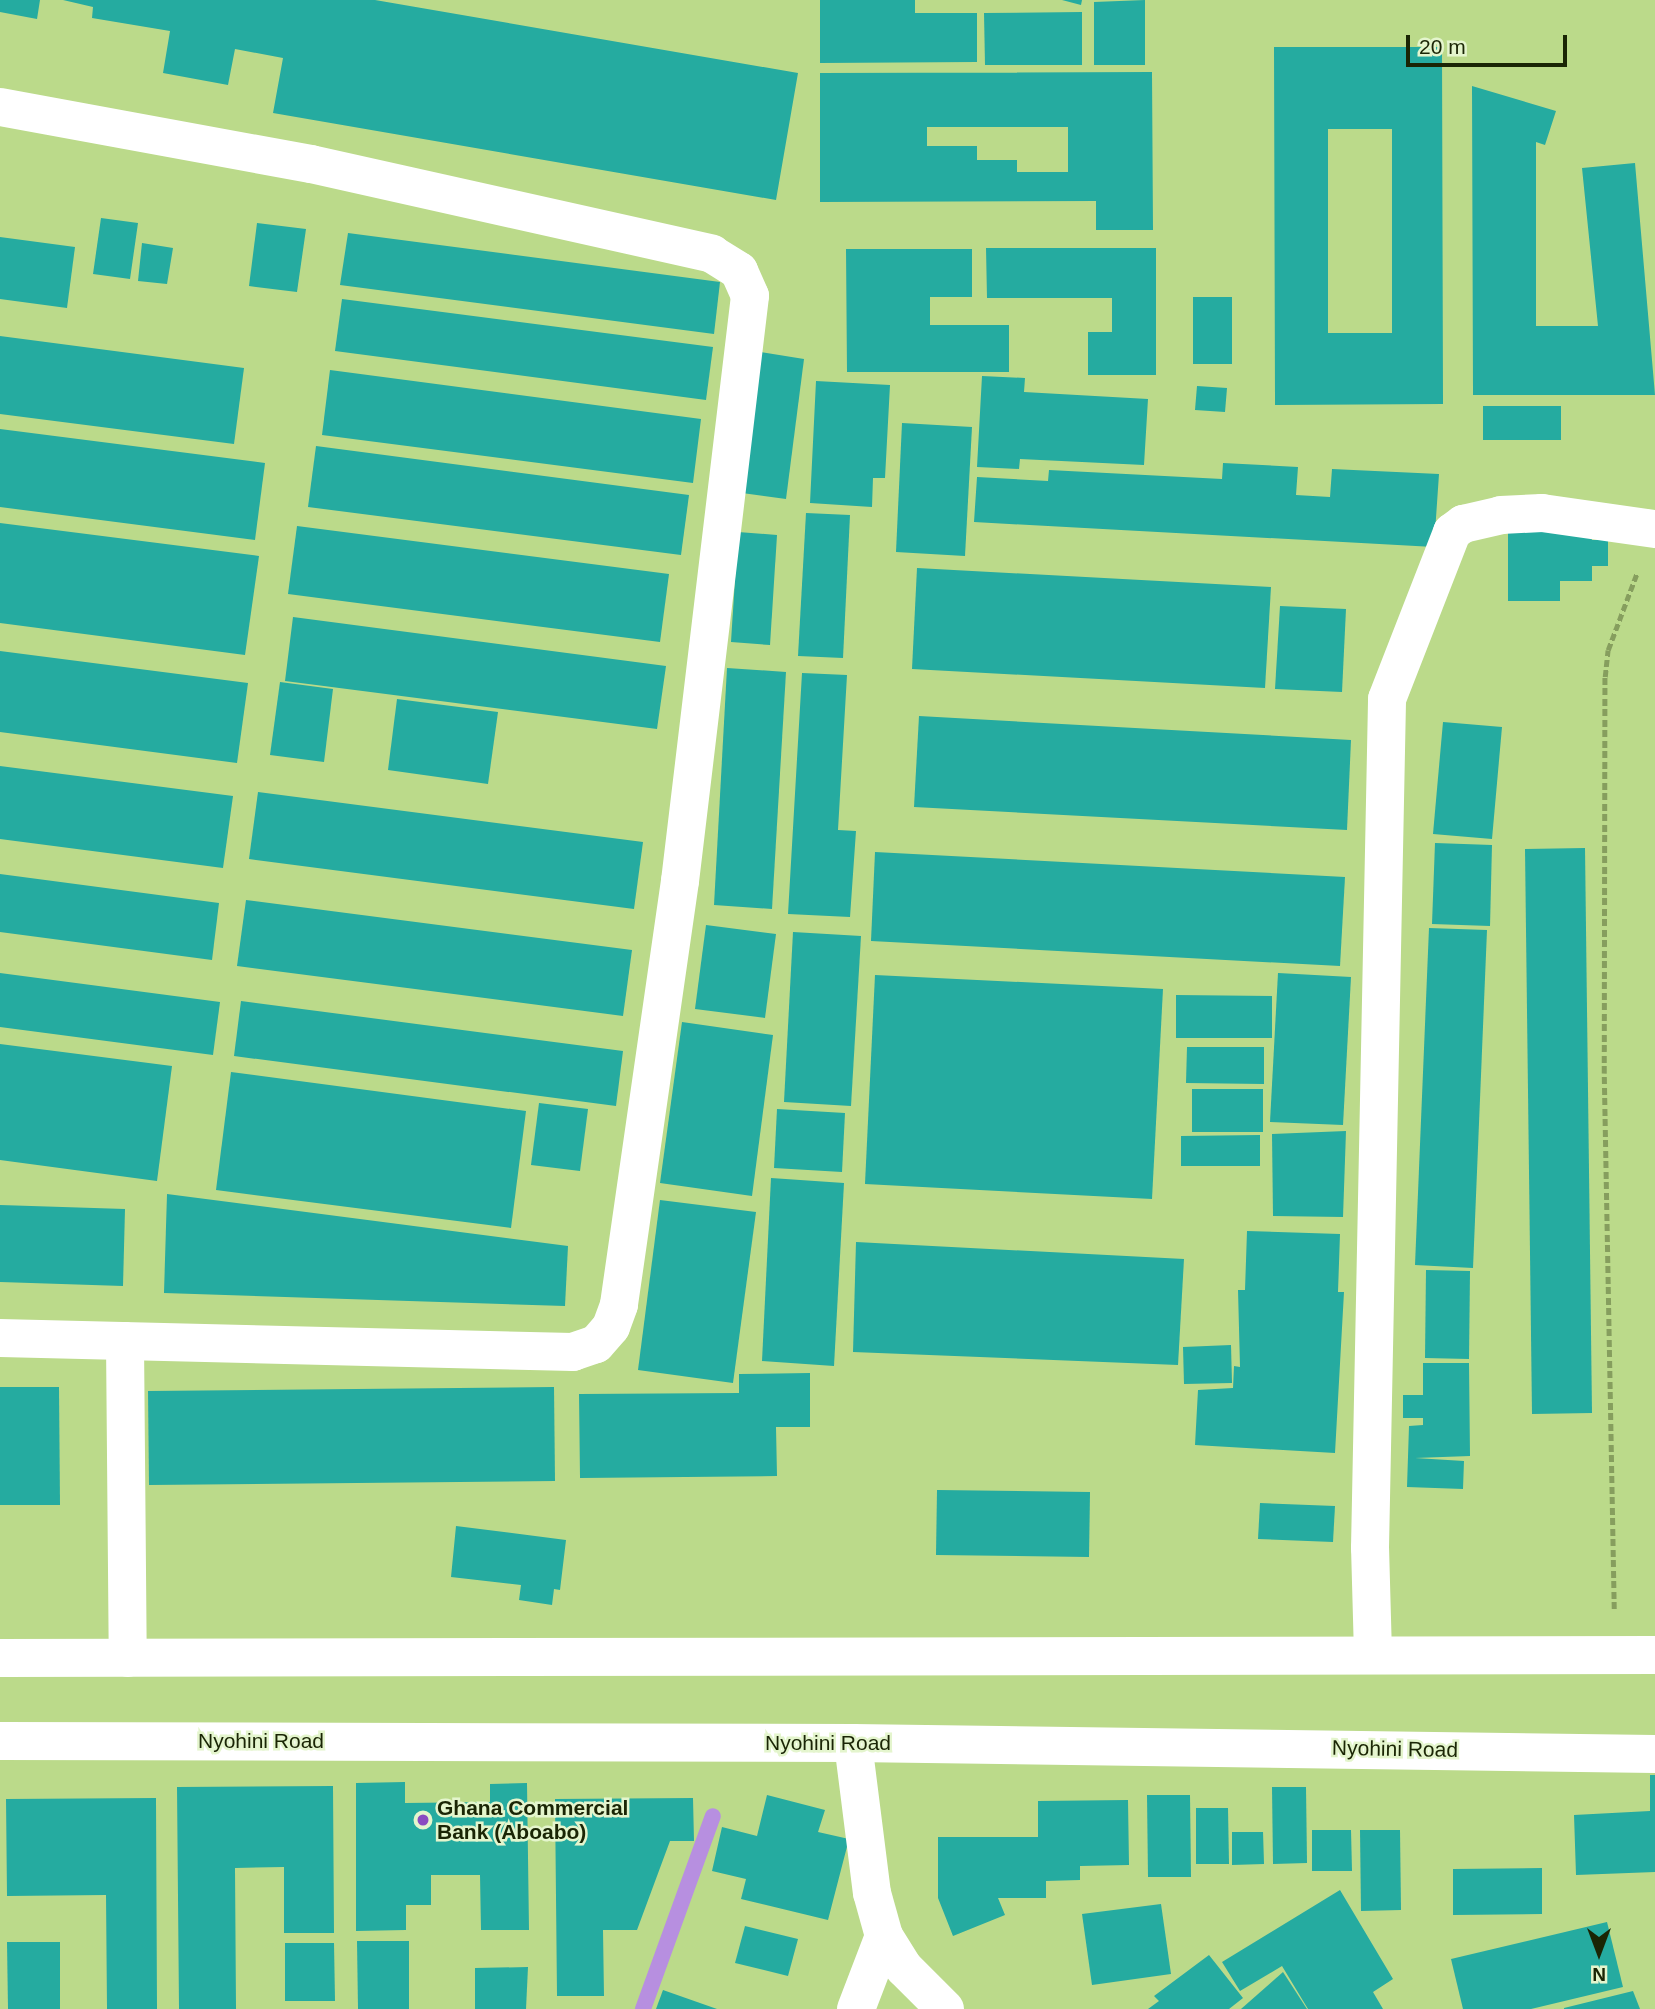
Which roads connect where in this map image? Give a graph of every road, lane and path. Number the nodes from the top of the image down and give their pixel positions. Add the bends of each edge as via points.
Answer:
1 (0, 107) edge
2 (1655, 529) edge
3 (0, 1338) edge
4 (125, 1341) junction
5 (1373, 1654) junction
6 (1614, 1655) junction
7 (1655, 1655) edge
8 (0, 1658) edge
9 (128, 1658) junction
10 (0, 1741) edge
11 (853, 1743) junction
12 (1655, 1754) edge
13 (884, 1936) junction
14 (856, 2009) edge
15 (945, 2009) edge

1 - 4 street via 311,163 712,254 739,271 750,296 680,881 621,1292 611,1328 596,1345 573,1352
2 - 5 street via 1542,513 1491,516 1462,524 1452,532 1387,699 1382,749 1370,1548
2 - 6 path via 1618,620 1605,677 1604,1073
3 - 4 street
4 - 9 street
5 - 6 street
5 - 9 street
6 - 7 street
8 - 9 street
10 - 11 street, Nyohini Road
11 - 12 street, Nyohini Road
11 - 13 street via 872,1893
13 - 14 street
13 - 15 street via 904,1968

